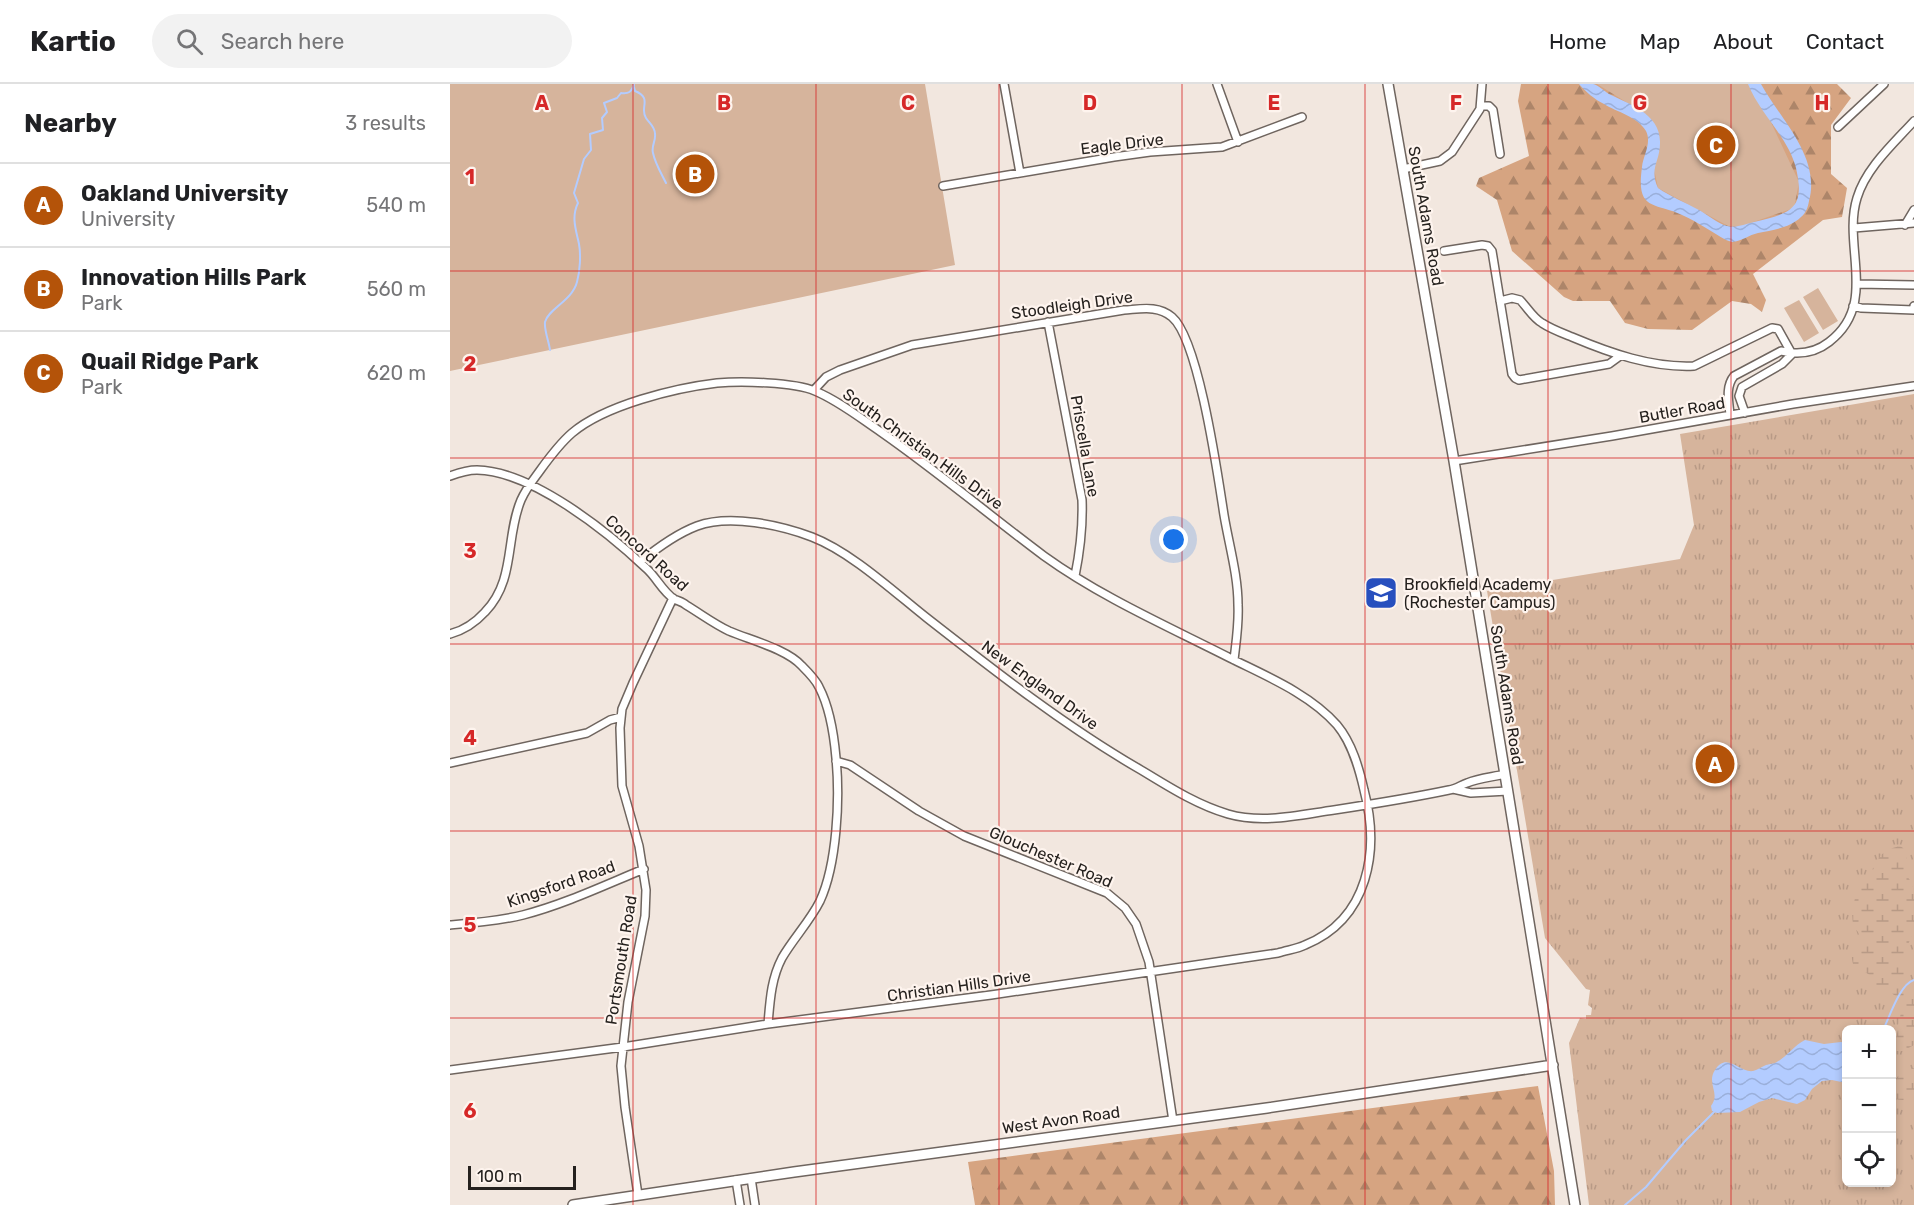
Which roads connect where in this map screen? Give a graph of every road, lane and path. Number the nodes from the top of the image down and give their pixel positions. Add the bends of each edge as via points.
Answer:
1 (1004, 84) edge
2 (1217, 84) edge
3 (1388, 84) edge
4 (1482, 84) edge
5 (1884, 84) edge
6 (1481, 106) junction
7 (1302, 117) dead end
8 (1914, 121) edge
9 (1838, 127) dead end
10 (1238, 142) junction
11 (1500, 154) dead end
12 (1403, 169) junction
13 (1020, 173) junction
14 (943, 186) dead end
15 (1914, 210) edge
16 (1914, 224) edge
17 (1905, 225) junction
18 (1854, 228) junction
19 (1444, 251) dead end
20 (1857, 284) junction
21 (1914, 285) edge
22 (1500, 301) junction
23 (1853, 306) junction
24 (1914, 306) edge
25 (1048, 322) junction
26 (1792, 354) junction
27 (1620, 356) junction
28 (1914, 386) edge
29 (814, 390) junction
30 (1745, 413) junction
31 (1730, 416) junction
32 (1454, 461) junction
33 (450, 476) edge
34 (529, 485) junction
35 (640, 562) junction
36 (1075, 576) junction
37 (673, 598) junction
38 (450, 634) edge
39 (1234, 660) junction
40 (621, 717) junction
41 (836, 761) junction
42 (450, 763) edge
43 (1505, 774) junction
44 (1453, 789) junction
45 (1508, 791) junction
46 (1368, 805) junction
47 (644, 869) junction
48 (450, 925) edge
49 (1151, 972) junction
50 (768, 1024) junction
51 (622, 1047) junction
52 (1553, 1065) junction
53 (450, 1070) edge
54 (1173, 1121) junction
55 (751, 1178) junction
56 (736, 1180) junction
57 (638, 1195) junction
58 (573, 1205) edge
59 (740, 1205) edge
60 (755, 1205) edge
61 (1575, 1205) edge

1 - 13 street
2 - 10 street
3 - 12 main road, South Adams Road
4 - 6 street
5 - 9 street
6 - 11 street via 1493,110
6 - 12 street via 1448,156
7 - 10 street, Eagle Drive
8 - 18 street via 1863,184 1856,200
10 - 13 street, Eagle Drive
12 - 32 main road, South Adams Road
13 - 14 street, Eagle Drive
15 - 17 street
16 - 17 street
17 - 18 street
18 - 20 street
19 - 22 street via 1488,246
20 - 21 street
20 - 23 street
22 - 27 street via 1520,300 1543,324
22 - 27 street via 1512,374 1519,380 1610,364
23 - 24 street via 1914,310
23 - 26 street via 1832,340 1806,353
25 - 29 street, Stoodleigh Drive via 912,345 840,370
25 - 36 street, Priscella Lane via 1082,500 1081,545
25 - 39 street, Stoodleigh Drive via 1152,308 1173,318 1180,328 1208,420 1234,568 1238,604
26 - 27 street via 1778,329 1772,328 1694,366
26 - 30 street via 1742,387 1739,396
26 - 31 street via 1781,351 1734,376 1728,388
28 - 30 street, Butler Road
29 - 34 street, South Christian Hills Drive via 721,383 643,399 583,425 554,450
29 - 36 street, South Christian Hills Drive via 896,443
30 - 31 street, Butler Road
31 - 32 street, Butler Road
32 - 43 main road, South Adams Road
33 - 34 street, Concord Road via 477,470
34 - 35 street, Concord Road via 586,517
34 - 38 street, South Christian Hills Drive via 514,523 502,588 480,618 464,630
35 - 37 street, Concord Road
35 - 46 street, New England Drive via 680,534 719,521 745,522 815,538 868,571 1070,727 1213,809 1240,816 1278,818
36 - 39 street, South Christian Hills Drive
37 - 40 street, Portsmouth Road
37 - 41 street, Concord Road via 727,630 798,662 819,687
39 - 46 street, South Christian Hills Drive via 1303,697 1337,725 1359,768
40 - 42 street via 586,733
40 - 47 street, Portsmouth Road via 622,786
41 - 49 street, Glouchester Road via 850,765 964,836 1107,893 1136,924
41 - 50 street, Concord Road via 837,811 827,883 819,904 774,976
43 - 44 street, New England Drive
43 - 45 main road, South Adams Road
44 - 45 street, New England Drive via 1471,793
44 - 46 street, New England Drive
45 - 52 main road, South Adams Road
46 - 49 street, Christian Hills Drive via 1372,843 1368,868 1362,890 1339,924 1304,946 1278,953
47 - 48 street, Kingsford Road via 524,915
47 - 51 street, Portsmouth Road via 645,916
49 - 50 street, Christian Hills Drive
49 - 54 street, Glouchester Road
50 - 51 street, Christian Hills Drive
51 - 53 street, Christian Hills Drive
51 - 57 street, Portsmouth Road via 625,1107
52 - 54 main road, West Avon Road
52 - 61 main road, South Adams Road
54 - 55 main road, West Avon Road
55 - 56 main road, West Avon Road
55 - 60 street
56 - 57 main road, West Avon Road
56 - 59 street
57 - 58 main road, West Avon Road

